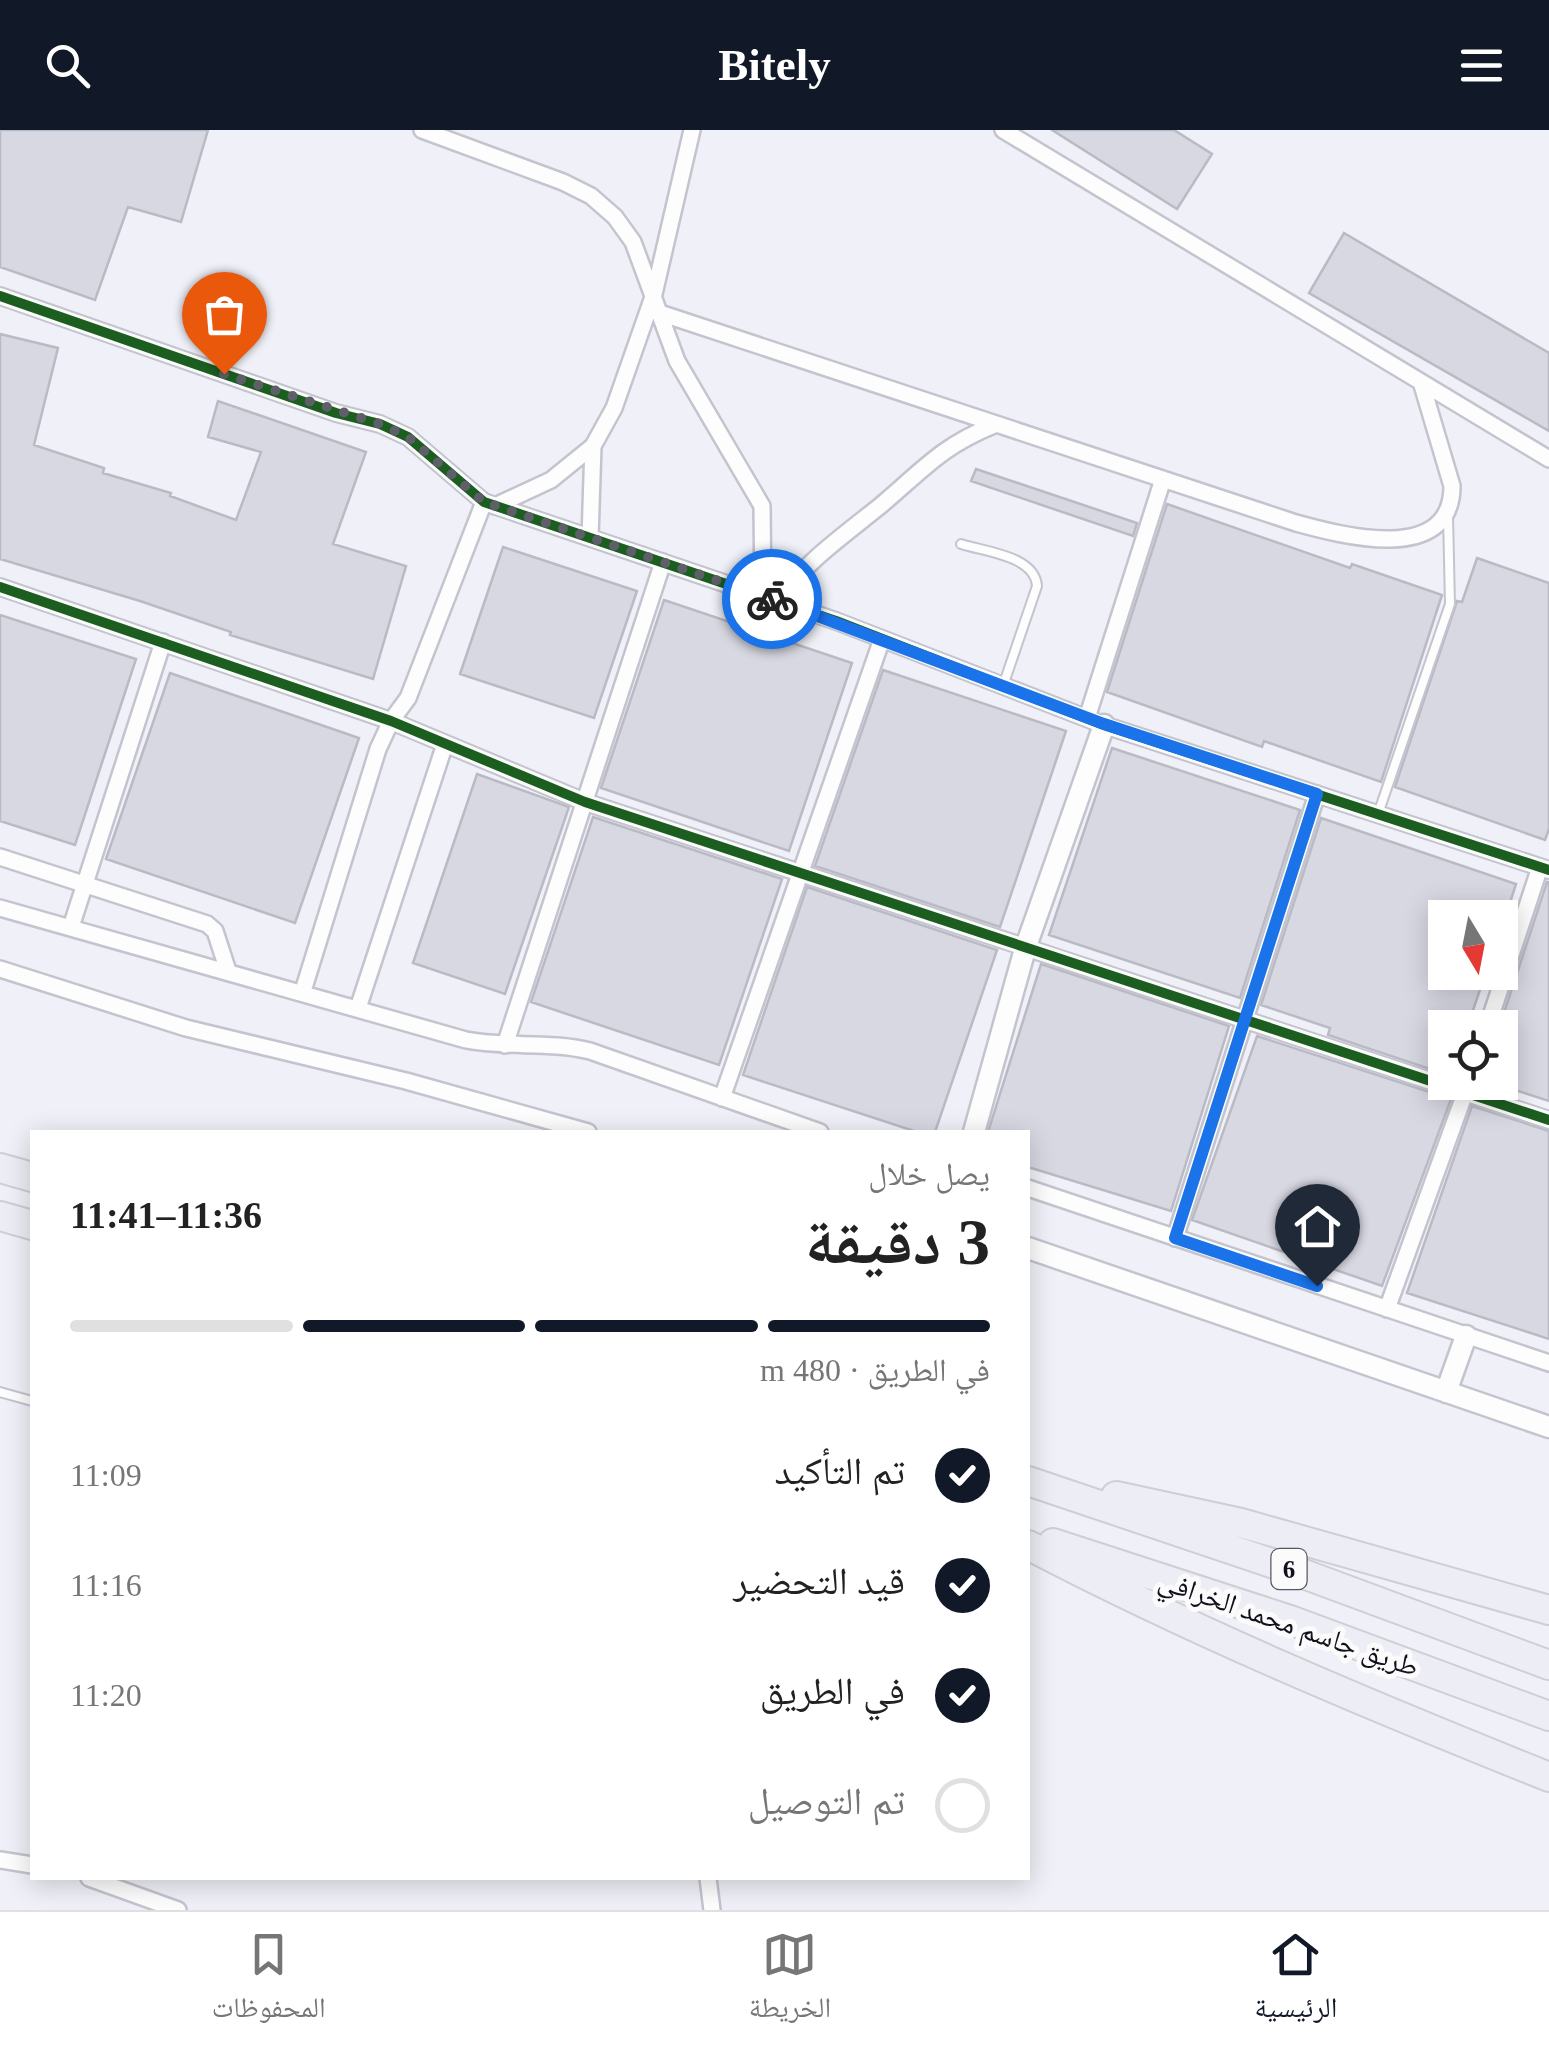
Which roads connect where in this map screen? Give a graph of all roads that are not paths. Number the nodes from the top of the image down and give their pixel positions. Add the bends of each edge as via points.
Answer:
1 (422, 130) edge
2 (692, 130) edge
3 (1003, 130) edge
4 (654, 294) junction
5 (0, 296) edge
6 (660, 313) junction
7 (1422, 385) junction
8 (994, 425) junction
9 (593, 446) junction
10 (1549, 459) edge
11 (1163, 480) junction
12 (490, 504) junction
13 (1447, 510) junction
14 (590, 538) junction
15 (962, 544) dead end
16 (664, 562) junction
17 (0, 587) edge
18 (770, 598) junction
19 (882, 639) junction
20 (163, 642) junction
21 (1003, 686) junction
22 (1096, 721) junction
23 (390, 722) junction
24 (446, 744) junction
25 (1317, 794) junction
26 (584, 802) junction
27 (1378, 814) junction
28 (0, 857) edge
29 (1545, 869) edge
30 (801, 874) junction
31 (84, 886) junction
32 (0, 908) edge
33 (71, 928) junction
34 (1026, 949) junction
35 (0, 970) edge
36 (228, 971) junction
37 (303, 991) junction
38 (358, 1008) junction
39 (1494, 1010) edge
40 (1248, 1019) junction
41 (504, 1045) junction
42 (1428, 1075) edge
43 (722, 1098) junction
44 (1462, 1100) edge
45 (1499, 1100) edge
46 (1549, 1120) edge
47 (581, 1130) edge
48 (814, 1130) edge
49 (975, 1130) edge
50 (0, 1168) edge
51 (30, 1176) edge
52 (1030, 1189) edge
53 (0, 1216) edge
54 (30, 1224) edge
55 (1175, 1238) junction
56 (1030, 1249) edge
57 (1387, 1309) junction
58 (1466, 1336) junction
59 (1549, 1364) edge
60 (0, 1392) edge
61 (1446, 1392) junction
62 (30, 1400) edge
63 (1549, 1428) edge
64 (1033, 1482) edge
65 (1030, 1536) edge
66 (1030, 1546) edge
67 (1549, 1610) edge
68 (1549, 1665) edge
69 (1549, 1716) edge
70 (1549, 1776) edge
71 (0, 1860) edge
72 (30, 1865) edge
73 (95, 1880) edge
74 (708, 1880) edge
75 (178, 1910) edge
76 (712, 1910) edge

1 - 4 street via 591,196 633,242
2 - 4 street
3 - 7 street
4 - 6 street
4 - 9 street via 628,374
5 - 12 street via 380,424 408,437
6 - 8 street
6 - 18 street via 677,360 762,506
7 - 10 street
7 - 13 street via 1452,486
8 - 11 street
8 - 18 street via 933,456
9 - 12 street via 551,480
9 - 14 street
11 - 13 street via 1366,541 1427,530
11 - 22 street
12 - 14 street
12 - 23 street via 408,698
13 - 27 lane via 1450,604
14 - 16 street
15 - 21 lane via 1024,564 1036,576
16 - 18 street
16 - 26 street
17 - 20 street
18 - 19 street
19 - 21 street
19 - 30 street
20 - 23 street
20 - 31 street
21 - 22 street
22 - 25 street
22 - 34 street
23 - 24 street
23 - 37 street
24 - 26 street
24 - 38 street
25 - 27 street
25 - 40 street
26 - 30 street
26 - 41 street
27 - 29 street
28 - 31 street
29 - 39 street
30 - 34 street
30 - 43 street
31 - 33 street
31 - 36 street via 207,924
32 - 33 street
33 - 36 street
34 - 40 street
34 - 49 street
35 - 47 street via 186,1028
36 - 37 street
37 - 38 street
38 - 41 street
40 - 42 street
40 - 55 street
41 - 43 street via 590,1051
43 - 48 street
44 - 57 street
45 - 46 street
50 - 51 highway
52 - 55 street
53 - 54 highway
55 - 57 street
56 - 61 street
57 - 58 street
58 - 59 street
58 - 61 street
60 - 62 lane
61 - 63 street
64 - 67 highway via 1201,1513
64 - 68 highway, طريق جاسم محمد الخرافي / 6
65 - 69 highway, طريق جاسم محمد الخرافي / 6 via 1290,1620
66 - 70 highway via 1350,1696
71 - 72 street
73 - 75 street
74 - 76 street

